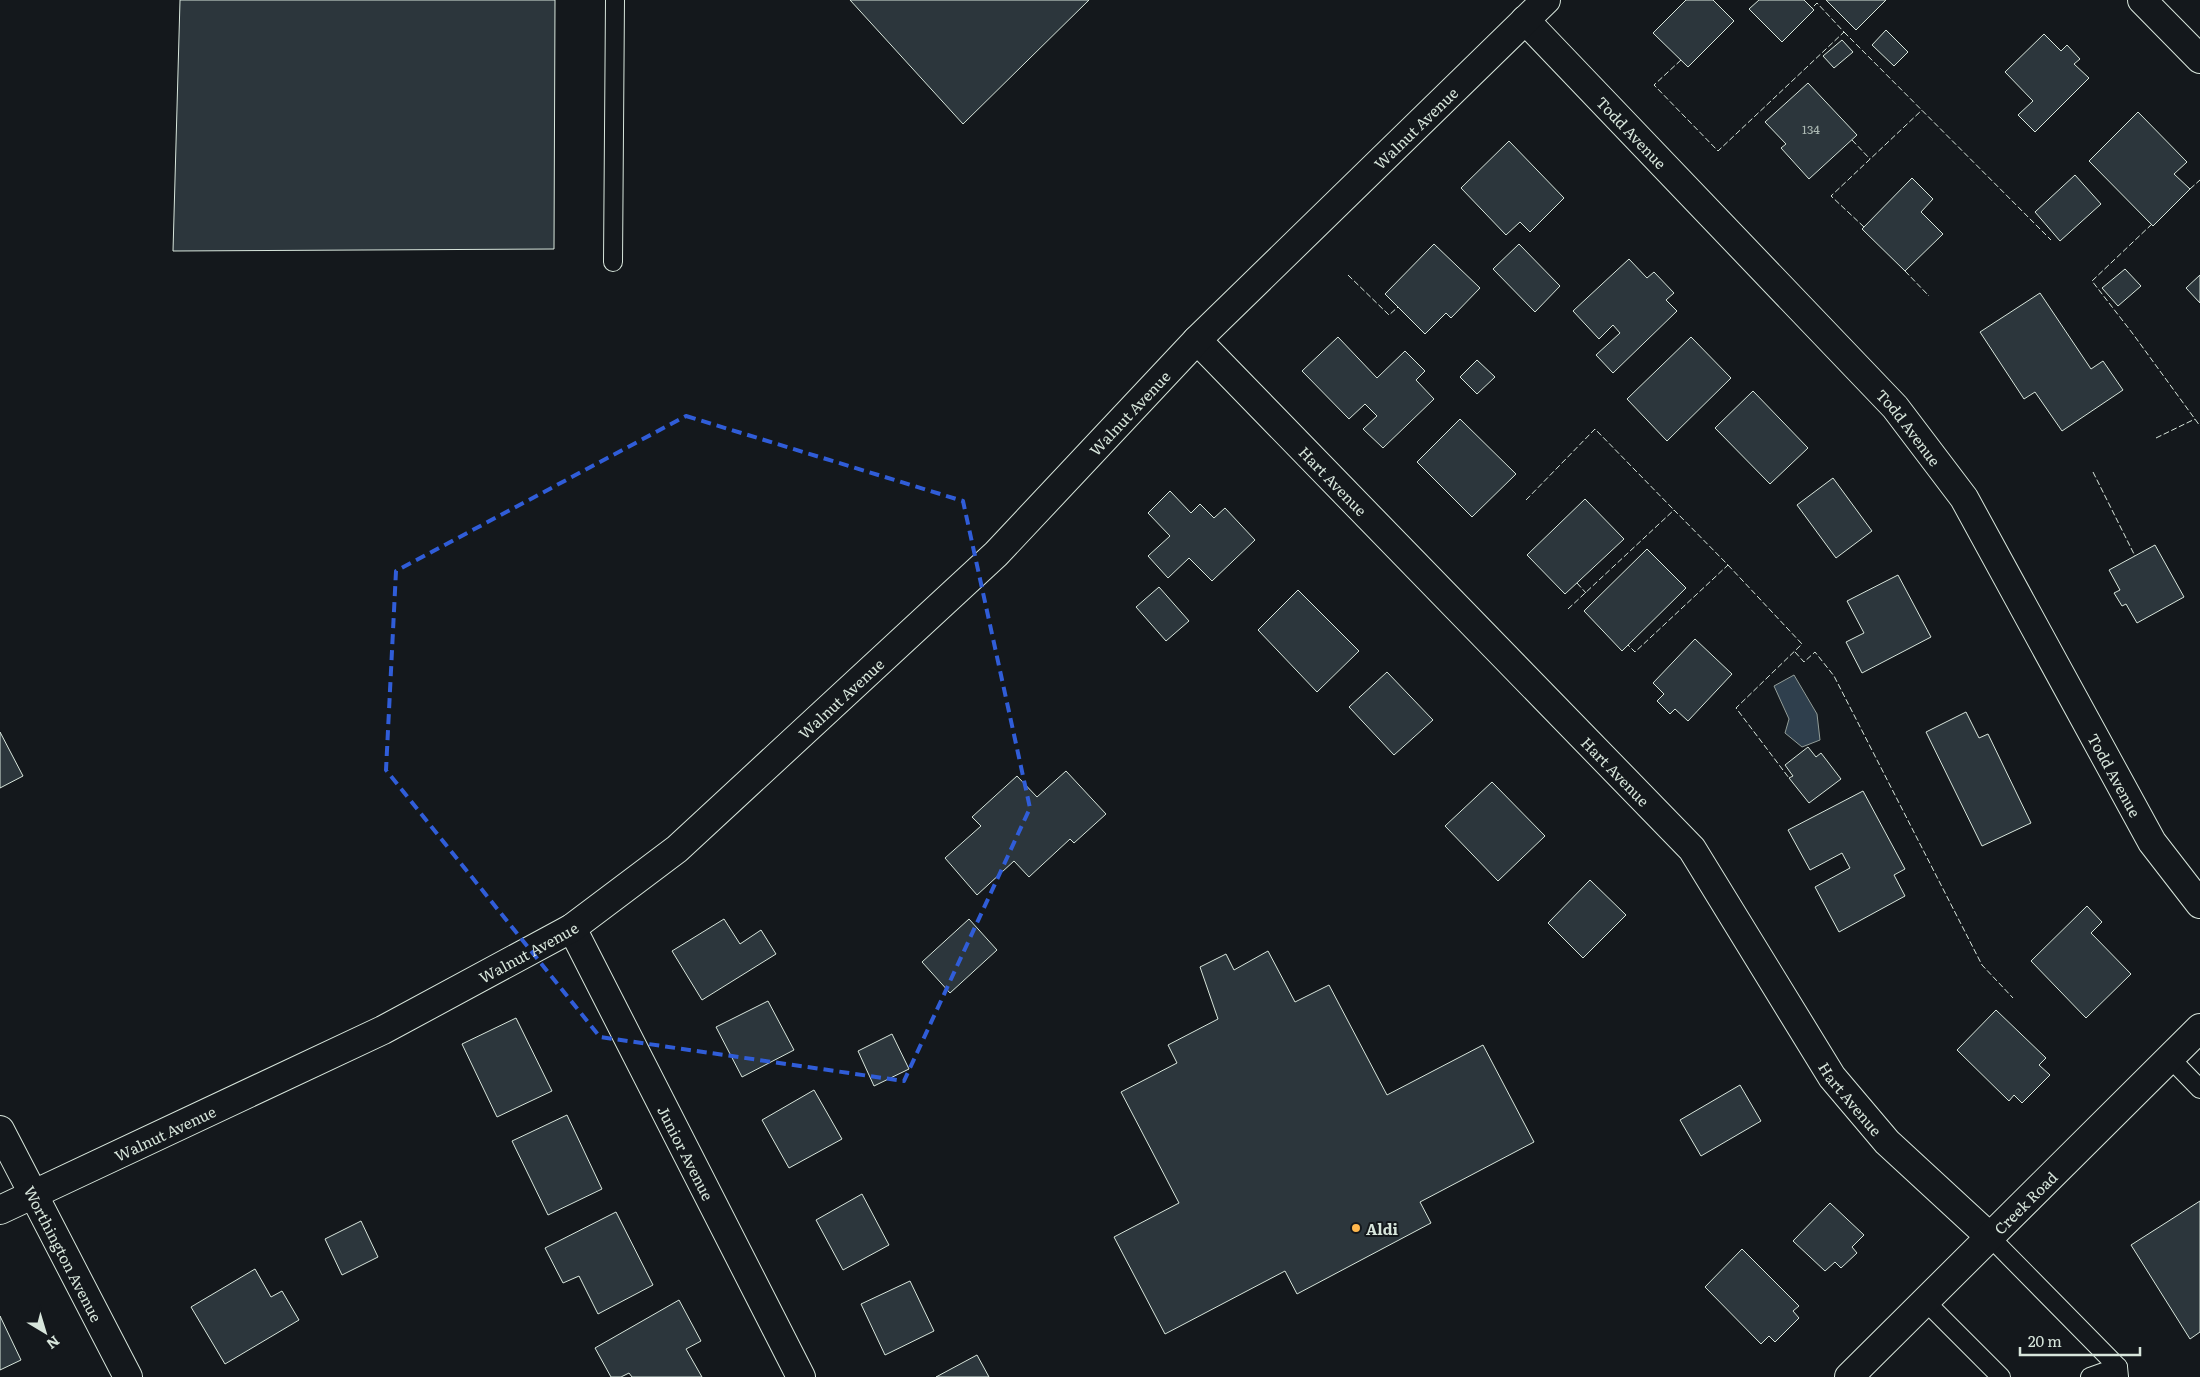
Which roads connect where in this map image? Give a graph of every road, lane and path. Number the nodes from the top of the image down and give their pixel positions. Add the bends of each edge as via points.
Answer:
1 (615, 0) edge
2 (1546, 0) edge
3 (2142, 0) edge
4 (1525, 20) junction
5 (2200, 59) edge
6 (614, 262) dead end
7 (1196, 340) junction
8 (2200, 904) edge
9 (572, 928) junction
10 (2200, 1028) edge
11 (2170, 1058) junction
12 (2200, 1089) edge
13 (0, 1130) edge
14 (32, 1194) junction
15 (0, 1210) edge
16 (1990, 1237) junction
17 (1925, 1301) junction
18 (2118, 1372) edge
19 (128, 1377) edge
20 (801, 1377) edge
21 (1849, 1377) edge
22 (2001, 1377) edge
23 (2090, 1377) edge

1 - 6 lane
2 - 4 street, Walnut Avenue
3 - 5 street
4 - 7 street, Walnut Avenue
4 - 8 street, Todd Avenue via 1895,407 1964,498 2152,842
7 - 9 street, Walnut Avenue via 996,554 677,849
7 - 16 street, Hart Avenue via 1692,849 1832,1077 1887,1142
9 - 14 street, Walnut Avenue via 383,1030
9 - 20 street, Junior Avenue
10 - 11 street, Creek Road
11 - 12 lane
11 - 16 street, Creek Road
13 - 14 street, Worthington Avenue
14 - 15 street, Walnut Avenue
14 - 19 street, Worthington Avenue
16 - 17 street, Creek Road
16 - 18 lane
17 - 21 street, Creek Road
17 - 22 lane
18 - 23 lane

